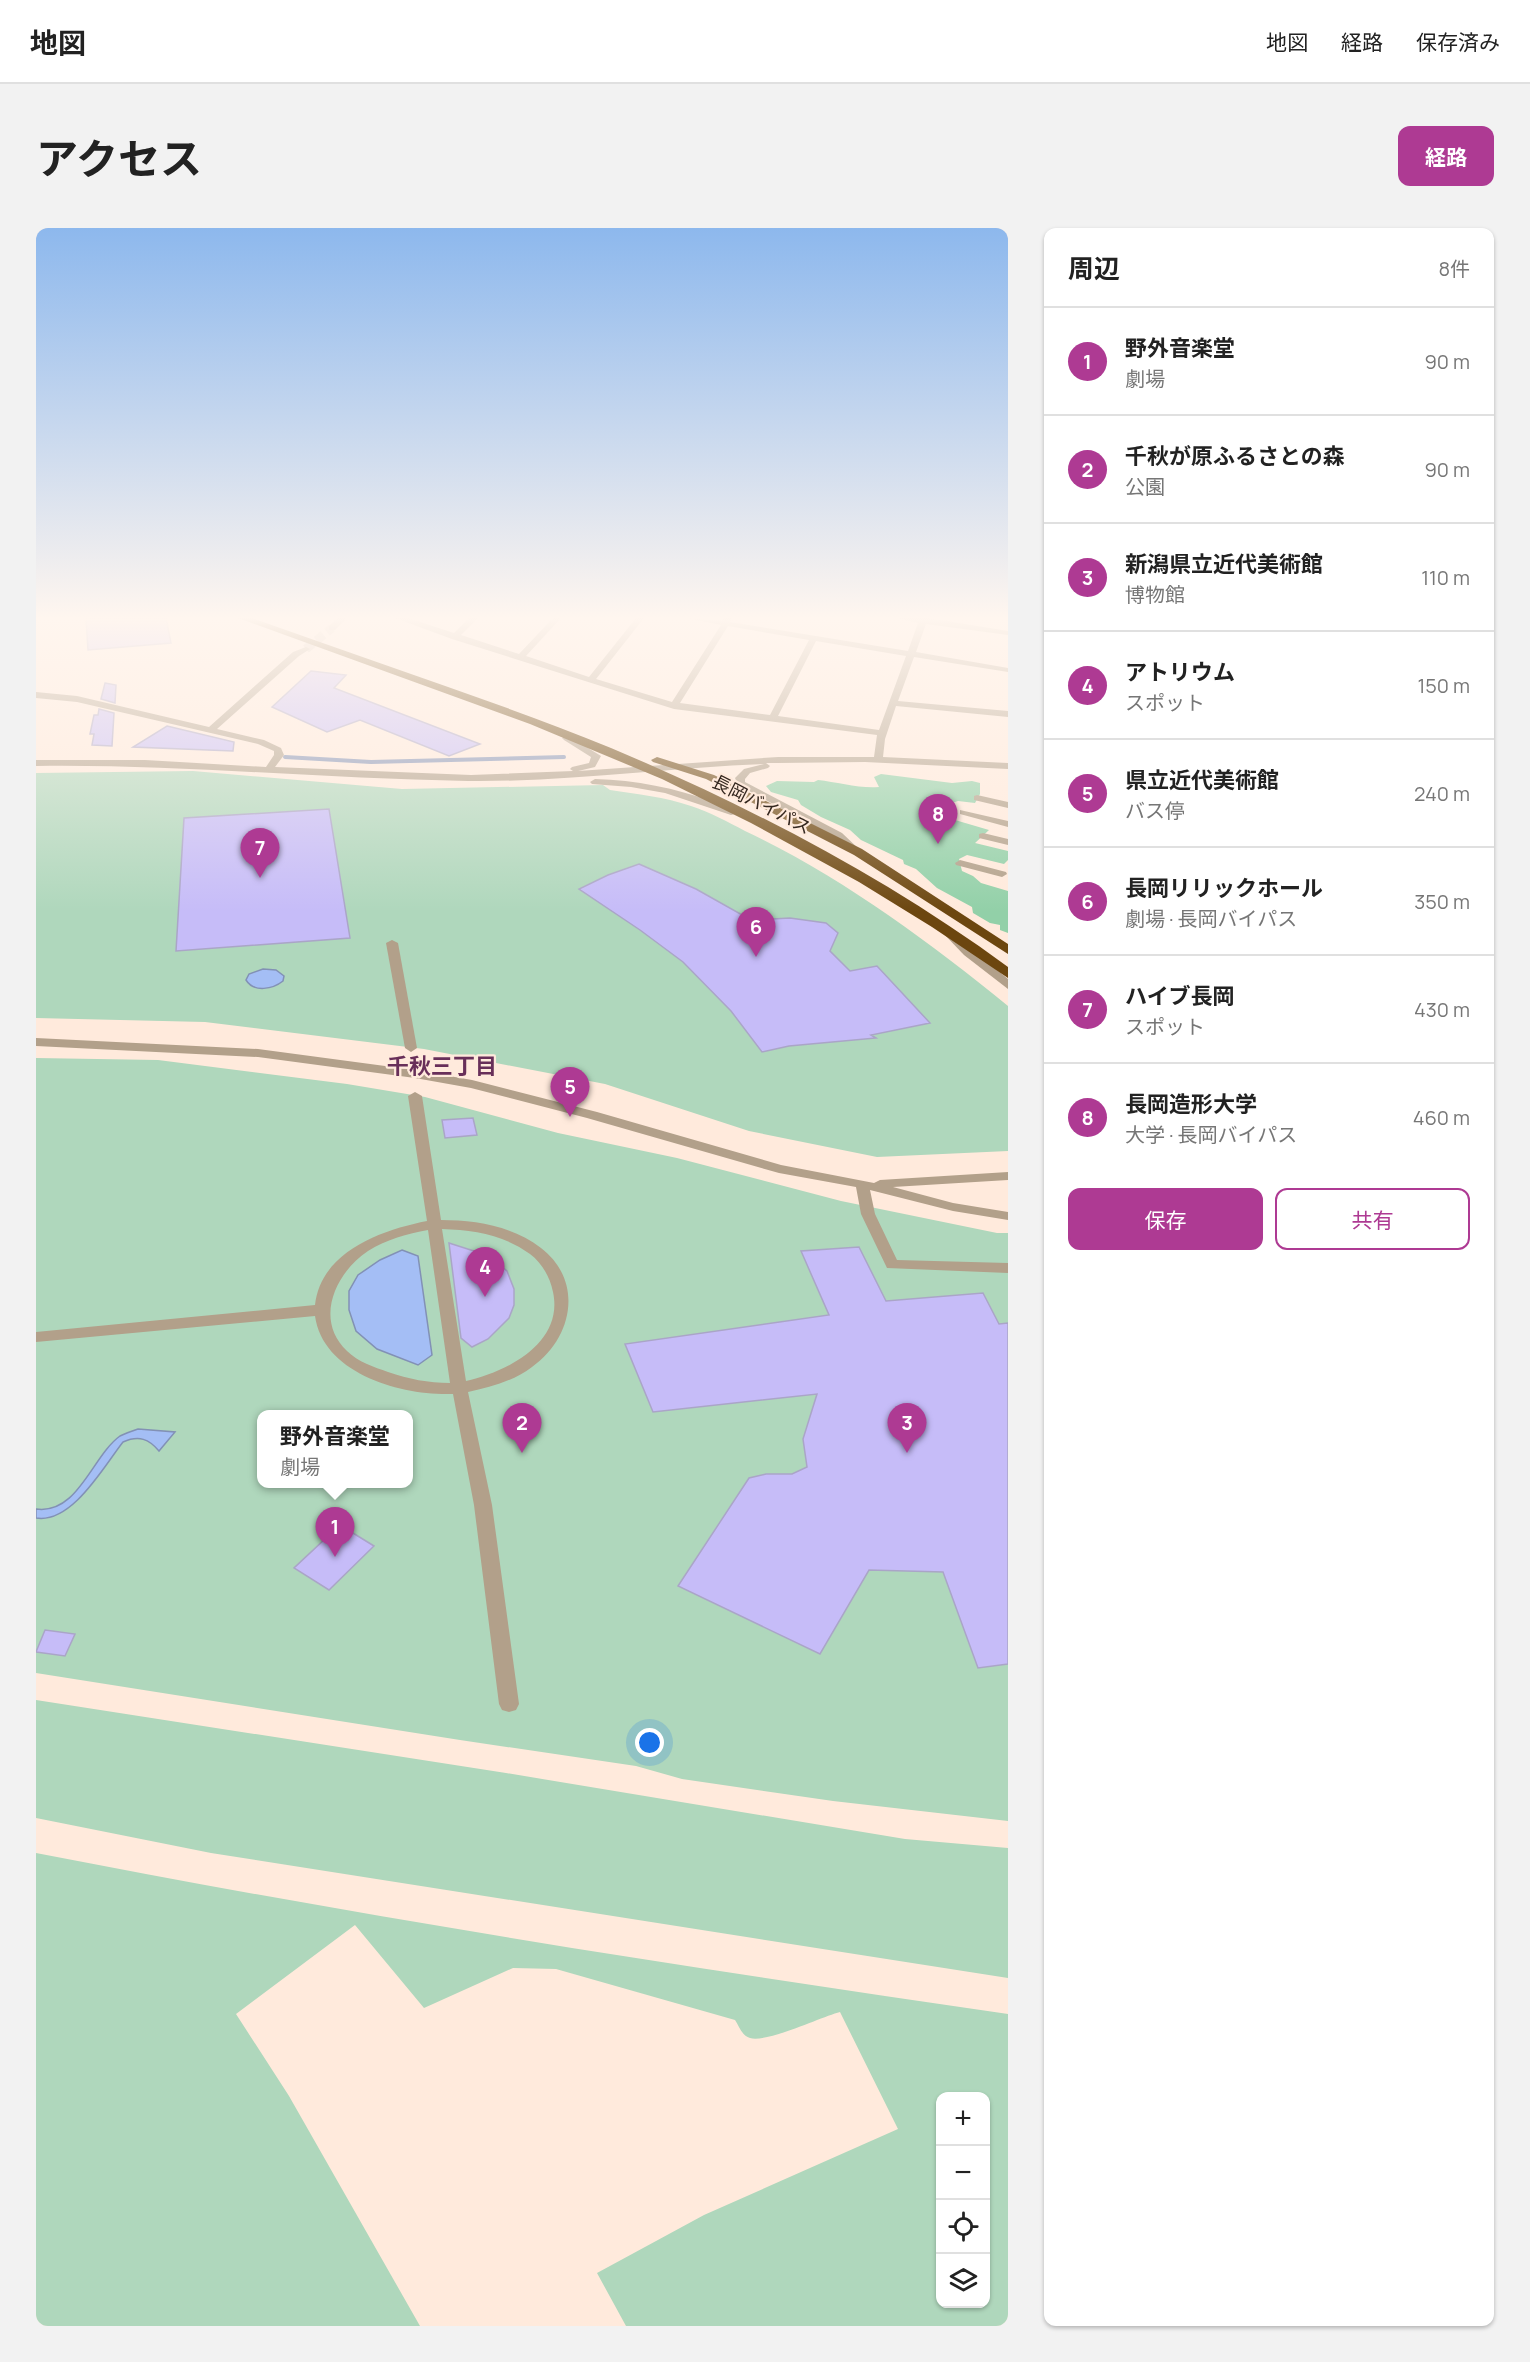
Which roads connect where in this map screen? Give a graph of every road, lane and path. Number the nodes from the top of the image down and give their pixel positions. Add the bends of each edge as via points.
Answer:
1 (151, 716) edge
2 (227, 716) edge
3 (517, 716) edge
4 (545, 716) edge
5 (763, 716) edge
6 (889, 716) edge
7 (773, 717) joint
8 (534, 722) junction
9 (211, 730) junction
10 (882, 732) junction
11 (878, 760) junction
12 (36, 763) edge
13 (674, 767) junction
14 (1008, 768) edge
15 (269, 769) junction
16 (650, 769) junction
17 (302, 773) junction
18 (356, 776) junction
19 (977, 798) dead end
20 (1008, 805) edge
21 (963, 812) dead end
22 (1008, 824) edge
23 (770, 827) junction
24 (982, 836) dead end
25 (1008, 842) edge
26 (858, 852) junction
27 (960, 863) dead end
28 (1006, 872) edge
29 (947, 930) junction
30 (392, 943) dead end
31 (1008, 950) edge
32 (1008, 974) edge
33 (1008, 985) edge
34 (36, 1042) edge
35 (411, 1048) dead end
36 (415, 1096) dead end
37 (1008, 1176) edge
38 (862, 1184) junction
39 (1008, 1216) edge
40 (434, 1224) junction
41 (1008, 1268) edge
42 (321, 1310) junction
43 (36, 1337) edge
44 (459, 1387) junction
45 (509, 1704) dead end

1 - 9 street
2 - 9 street
3 - 8 highway, 長岡バイパス
4 - 13 highway, 長岡バイパス
5 - 7 street
6 - 10 street
7 - 10 street
8 - 16 highway, 長岡バイパス
8 - 18 street via 582,745 596,760 582,768 550,771
9 - 15 street via 278,750 279,755
10 - 11 street
11 - 13 street via 778,760
11 - 14 street
12 - 15 street via 161,762
13 - 16 street
13 - 26 highway, 長岡バイパス via 710,777
14 - 26 street via 827,762 771,765 743,774 741,783 747,788 838,835
15 - 17 street
16 - 18 street via 517,777
16 - 23 highway, 長岡バイパス
17 - 18 street
17 - 23 street via 362,782 454,786 632,783 679,792
19 - 20 street
21 - 22 street
23 - 29 highway, 長岡バイパス via 850,870
24 - 25 street
26 - 31 highway, 長岡バイパス
27 - 28 street
29 - 32 highway, 長岡バイパス
29 - 33 street via 968,953
30 - 35 street
34 - 38 street via 258,1053 415,1074 472,1084 592,1115 780,1169
36 - 40 street
37 - 38 street
38 - 39 street
38 - 41 street via 868,1215 892,1265
40 - 42 street via 397,1232 354,1253 324,1291
40 - 44 street
40 - 44 street via 467,1224 520,1241 555,1272 563,1292 563,1313 556,1334 540,1353 510,1372
42 - 43 street
42 - 44 street via 326,1332 336,1349 353,1364 397,1382 428,1388
44 - 45 street via 480,1495

